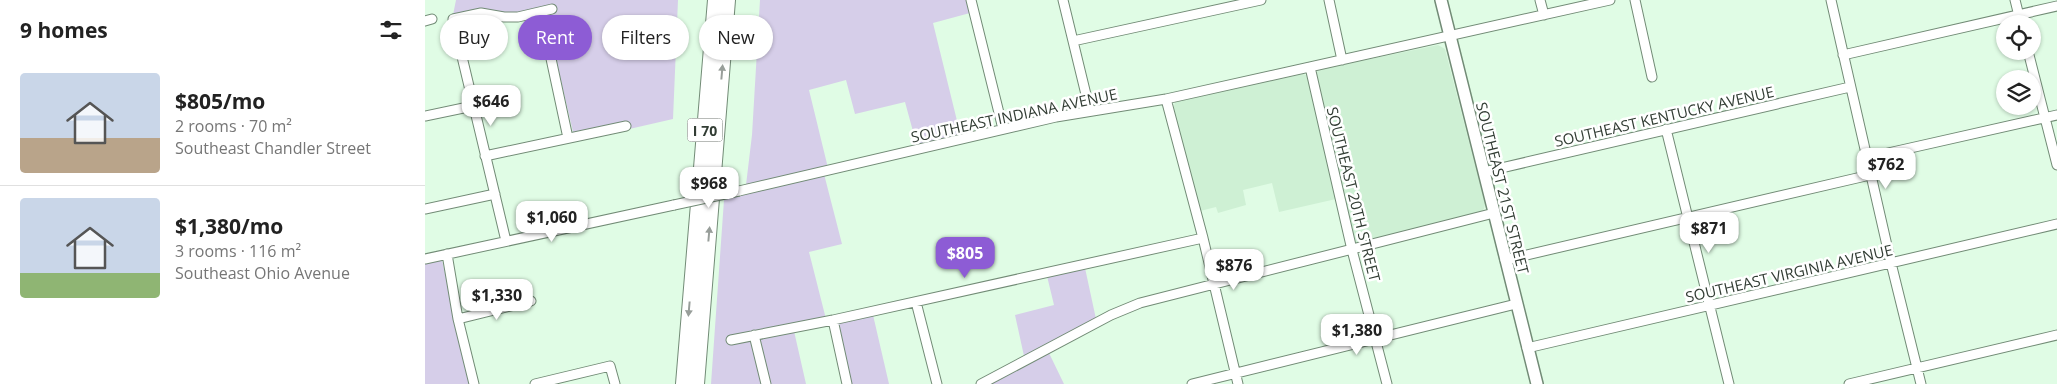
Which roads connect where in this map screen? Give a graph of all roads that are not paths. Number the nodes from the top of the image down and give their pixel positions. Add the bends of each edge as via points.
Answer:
1 (715, 0) edge
2 (728, 0) edge
3 (971, 0) edge
4 (1063, 0) edge
5 (1261, 0) edge
6 (1329, 0) edge
7 (1441, 0) edge
8 (1540, 0) edge
9 (1610, 0) edge
10 (1635, 0) edge
11 (1831, 0) edge
12 (2015, 0) edge
13 (2057, 6) edge
14 (552, 9) dead end
15 (541, 12) junction
16 (2019, 14) junction
17 (1544, 15) junction
18 (1450, 36) junction
19 (1073, 41) junction
20 (1843, 55) junction
21 (1342, 60) junction
22 (2030, 60) edge
23 (1309, 68) junction
24 (1652, 77) dead end
25 (1851, 87) junction
26 (1166, 98) junction
27 (473, 106) junction
28 (1090, 111) junction
29 (2057, 114) edge
30 (425, 116) edge
31 (2045, 117) junction
32 (626, 126) dead end
33 (1003, 129) junction
34 (1666, 129) junction
35 (568, 138) junction
36 (485, 156) junction
37 (1866, 158) junction
38 (2057, 165) edge
39 (1484, 172) junction
40 (1870, 175) junction
41 (495, 194) junction
42 (425, 209) edge
43 (1494, 213) junction
44 (1688, 217) junction
45 (2057, 224) edge
46 (1203, 238) junction
47 (505, 242) junction
48 (1353, 250) junction
49 (447, 254) junction
50 (425, 259) edge
51 (1505, 260) junction
52 (1891, 263) junction
53 (1213, 284) junction
54 (531, 301) dead end
55 (916, 302) junction
56 (1516, 304) junction
57 (1709, 306) junction
58 (458, 319) junction
59 (833, 320) junction
60 (754, 335) junction
61 (2057, 336) edge
62 (1376, 339) junction
63 (731, 340) dead end
64 (1527, 348) junction
65 (1917, 368) junction
66 (1236, 374) junction
67 (475, 384) edge
68 (535, 384) edge
69 (615, 384) edge
70 (683, 384) edge
71 (697, 384) edge
72 (766, 384) edge
73 (847, 384) edge
74 (937, 384) edge
75 (981, 384) edge
76 (1193, 384) edge
77 (1238, 384) edge
78 (1387, 384) edge
79 (1537, 384) edge
80 (1729, 384) edge
81 (1849, 384) edge
82 (1921, 384) edge

1 -> 70 highway, I 70
71 -> 2 highway, I 70
3 - 33 street
4 - 19 street
5 - 19 street
6 - 21 street
7 - 18 main road, SOUTHEAST 21ST STREET
8 - 17 street
9 - 17 street, SOUTHEAST INDIANA AVENUE
10 - 24 street
11 - 20 street
12 - 16 street
13 - 16 street
14 - 15 street
15 - 27 street via 518,17 481,14 453,19
15 - 35 street
16 - 20 street
17 - 18 street, SOUTHEAST INDIANA AVENUE
18 - 21 street, SOUTHEAST INDIANA AVENUE
18 - 39 main road, SOUTHEAST 21ST STREET
19 - 28 street
20 - 25 street
21 - 23 street, SOUTHEAST INDIANA AVENUE
22 - 31 street
23 - 26 street, SOUTHEAST INDIANA AVENUE
23 - 48 street, SOUTHEAST 20TH STREET
25 - 34 street, SOUTHEAST KENTUCKY AVENUE
25 - 37 street
26 - 28 street, SOUTHEAST INDIANA AVENUE
26 - 46 street
27 - 30 street
27 - 36 street
28 - 33 street, SOUTHEAST INDIANA AVENUE
29 - 31 street
31 - 37 street
31 - 38 street
32 - 35 street
33 - 47 street, SOUTHEAST INDIANA AVENUE, bridge
34 - 39 street, SOUTHEAST KENTUCKY AVENUE
34 - 44 street
35 - 36 street
36 - 41 street
37 - 40 street
39 - 43 main road, SOUTHEAST 21ST STREET
40 - 44 street
40 - 52 street
41 - 42 street
41 - 47 street
43 - 48 street
43 - 51 main road, SOUTHEAST 21ST STREET
44 - 51 street
44 - 57 street
45 - 52 street, SOUTHEAST VIRGINIA AVENUE
46 - 53 street
46 - 55 street
47 - 49 street, SOUTHEAST INDIANA AVENUE
48 - 53 street
48 - 62 street, SOUTHEAST 20TH STREET
49 - 50 street, SOUTHEAST INDIANA AVENUE
49 - 58 street
51 - 56 main road, SOUTHEAST 21ST STREET
52 - 57 street, SOUTHEAST VIRGINIA AVENUE
52 - 65 street
53 - 66 street
53 - 75 street via 1127,308
54 - 58 street
55 - 59 street
55 - 74 street
56 - 62 street
56 - 64 main road, SOUTHEAST 21ST STREET
57 - 64 street, SOUTHEAST VIRGINIA AVENUE
57 - 80 street
58 - 67 street
59 - 60 street
59 - 73 street
60 - 63 street
60 - 72 street
61 - 65 street
62 - 66 street
62 - 78 street, SOUTHEAST 20TH STREET
64 - 79 main road, SOUTHEAST 21ST STREET
65 - 81 street
65 - 82 street
66 - 76 street
66 - 77 street
68 - 69 street via 610,366

